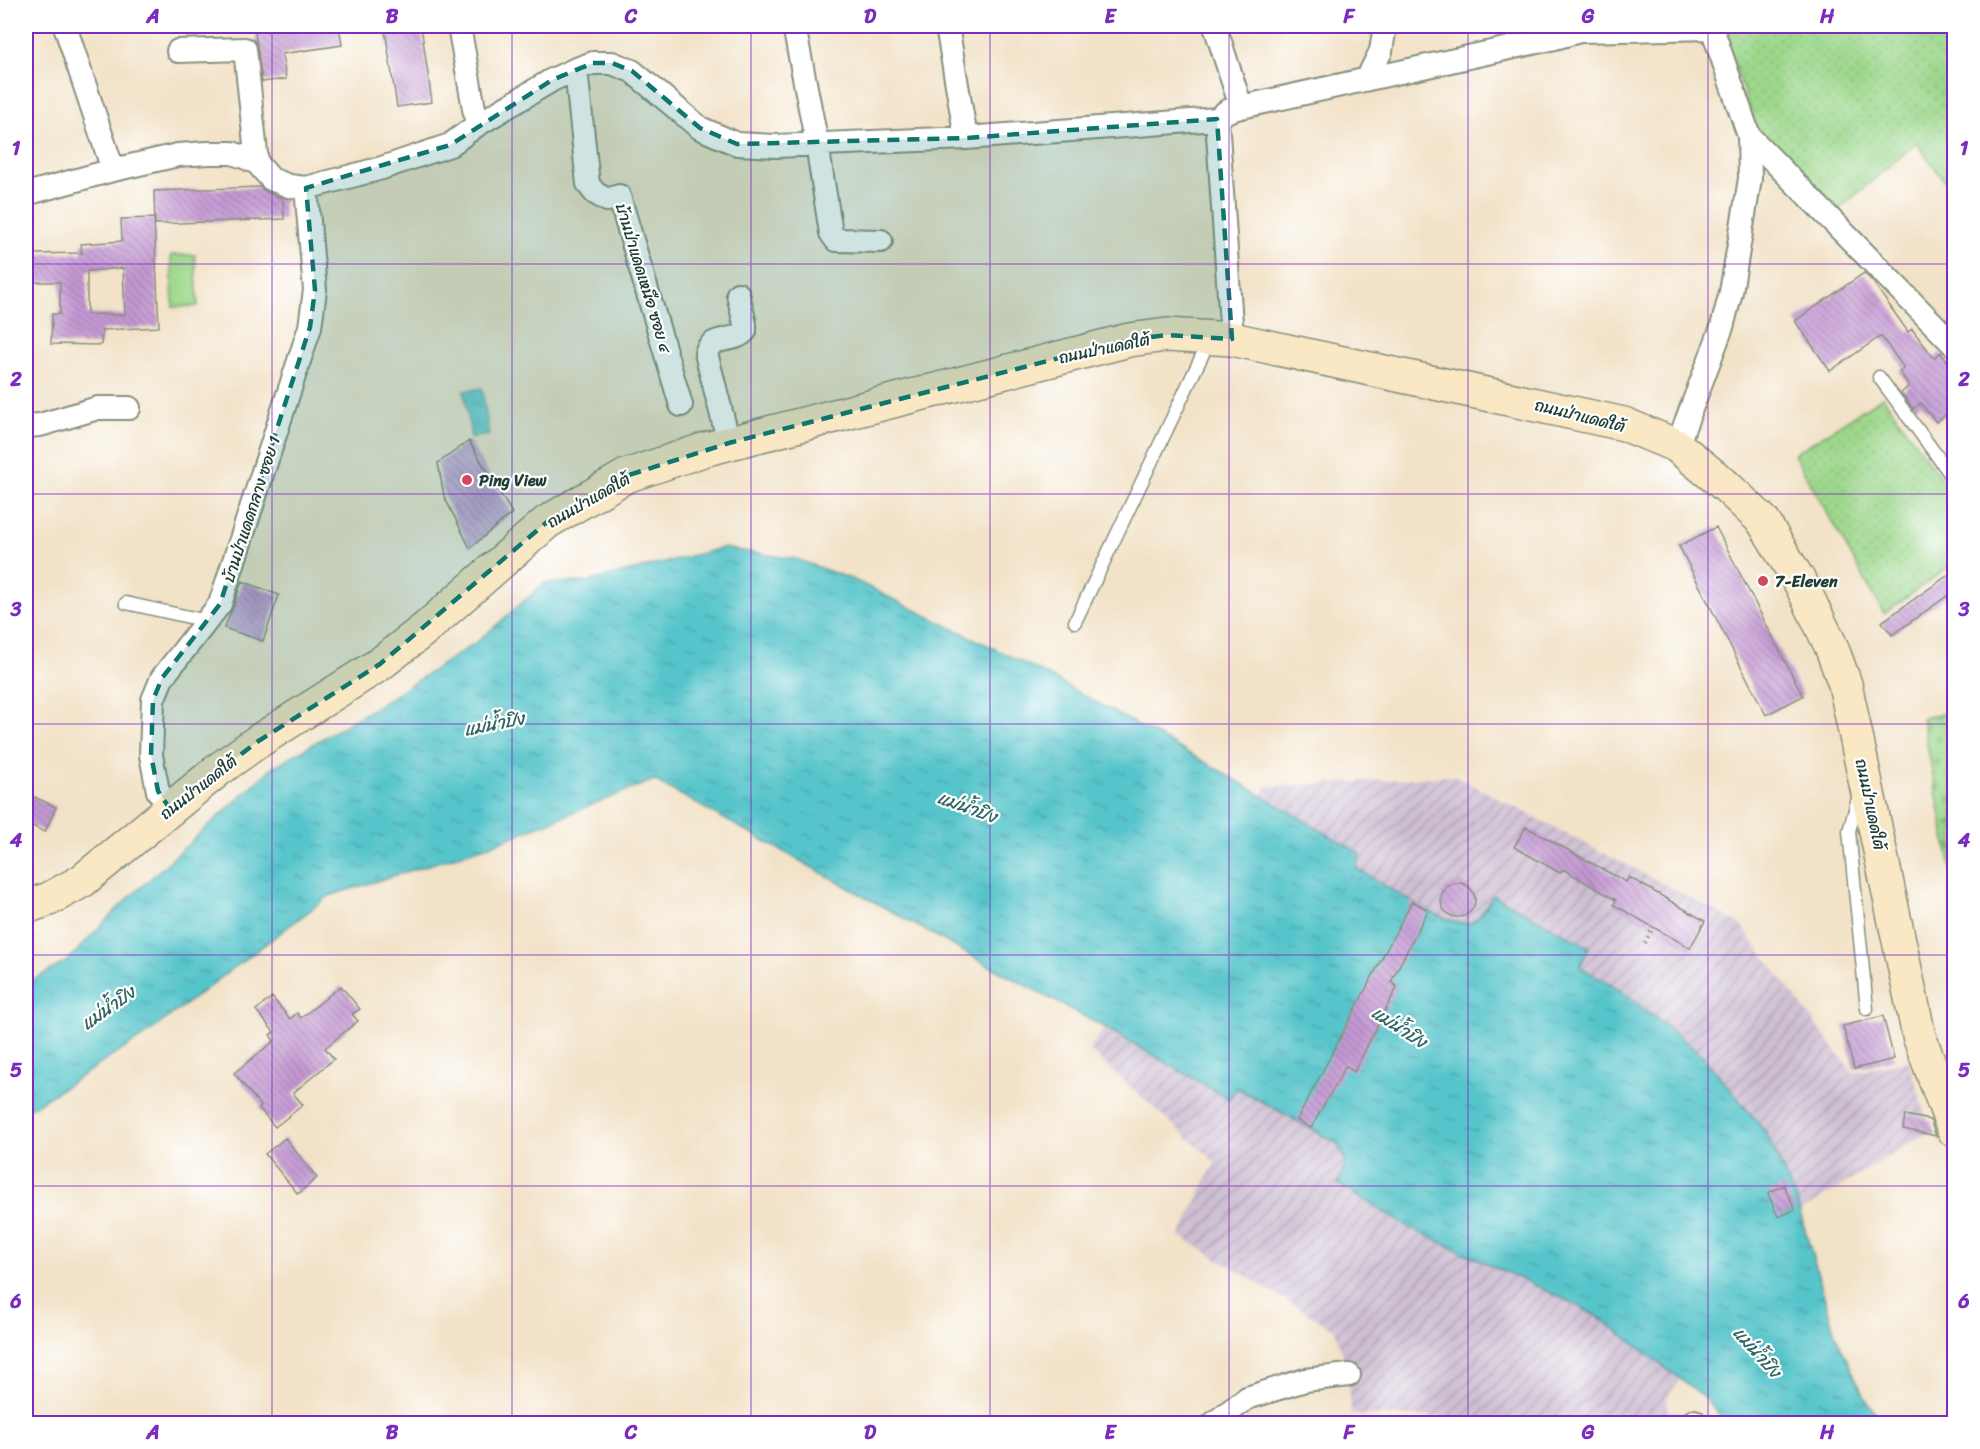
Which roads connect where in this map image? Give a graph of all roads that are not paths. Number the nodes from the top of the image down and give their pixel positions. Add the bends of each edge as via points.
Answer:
1 (65, 26) edge
2 (459, 26) edge
3 (794, 26) edge
4 (947, 26) edge
5 (1215, 26) edge
6 (1385, 26) edge
7 (1581, 28) edge
8 (178, 51) dead end
9 (576, 69) junction
10 (1367, 79) junction
11 (1241, 107) junction
12 (1217, 119) junction
13 (477, 125) junction
14 (1749, 136) junction
15 (966, 138) junction
16 (817, 144) junction
17 (257, 163) junction
18 (113, 170) junction
19 (306, 188) junction
20 (26, 194) edge
21 (881, 242) dead end
22 (738, 294) dead end
23 (1221, 338) junction
24 (1954, 345) edge
25 (1879, 377) dead end
26 (681, 405) dead end
27 (129, 408) dead end
28 (26, 426) edge
29 (729, 443) junction
30 (1677, 446) junction
31 (1954, 479) edge
32 (126, 603) dead end
33 (207, 621) junction
34 (1075, 622) dead end
35 (1865, 774) junction
36 (170, 809) junction
37 (30, 916) edge
38 (1867, 1009) dead end
39 (1945, 1075) edge
40 (1954, 1130) edge
41 (1349, 1376) dead end
42 (1213, 1424) edge

1 - 18 street
2 - 13 street
3 - 16 street
4 - 15 street
5 - 11 street
6 - 10 street via 1381,51
7 - 10 street via 1555,38
7 - 14 street via 1713,27
8 - 17 street via 245,49
9 - 13 street
9 - 16 street via 593,63 612,63 632,71 700,128 737,144
9 - 26 street, บ้านป่าแดดเหนือ ซอย ๔ via 588,184 607,200 619,196
10 - 11 street
11 - 12 street
12 - 15 street
12 - 23 street
13 - 19 street via 450,145
14 - 24 street
14 - 30 street via 1750,179 1731,292 1722,327
15 - 16 street
16 - 21 street via 831,233 836,240
17 - 18 street via 232,153 208,153 178,155
17 - 19 street via 271,179
18 - 20 street
19 - 33 street, บ้านป่าแดดกลาง ซอย 1 via 315,290 310,327 220,604
22 - 29 street via 745,331 738,337 715,341 706,353
23 - 29 street, ถนนป่าแดดใต้ via 1167,335 1129,340
23 - 30 street, ถนนป่าแดดใต้ via 1603,419
23 - 34 lane
25 - 31 lane
27 - 28 street via 98,408
29 - 36 street, ถนนป่าแดดใต้ via 626,476 547,522 380,664 257,742
30 - 35 street, ถนนป่าแดดใต้ via 1764,521 1801,584 1832,646 1845,684
32 - 33 lane
33 - 36 street, บ้านป่าแดดกลาง ซอย 1 via 162,678 153,700 152,754 158,791
35 - 38 lane via 1849,831
35 - 39 street, ถนนป่าแดดใต้ via 1919,1036
36 - 37 street, ถนนป่าแดดใต้ via 82,881 49,899
39 - 40 street, ถนนป่าแดดใต้
41 - 42 street via 1305,1380 1247,1398

